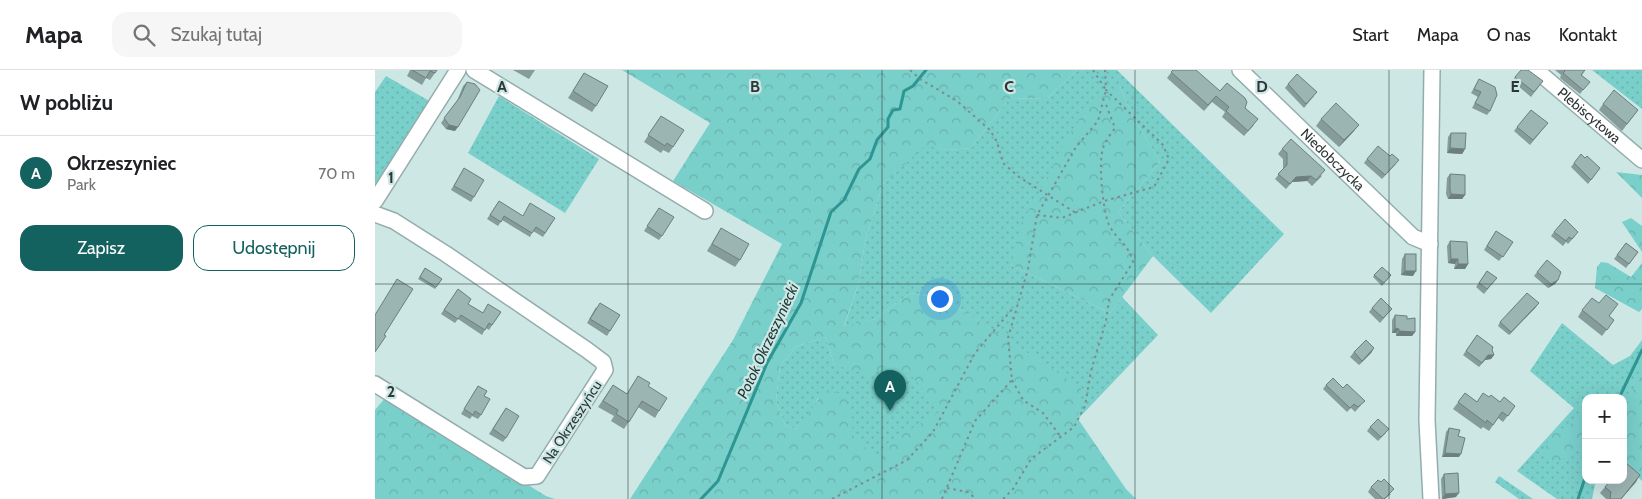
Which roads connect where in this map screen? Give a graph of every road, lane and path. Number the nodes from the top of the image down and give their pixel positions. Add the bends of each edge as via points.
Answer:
1 (458, 70) edge
2 (474, 70) edge
3 (910, 70) edge
4 (1093, 70) edge
5 (1105, 70) edge
6 (1239, 70) edge
7 (1432, 70) edge
8 (1536, 70) edge
9 (1106, 90) junction
10 (1105, 102) junction
11 (1642, 160) edge
12 (1048, 196) junction
13 (375, 200) edge
14 (1104, 200) junction
15 (705, 211) dead end
16 (1076, 213) junction
17 (375, 214) edge
18 (1037, 215) junction
19 (1430, 244) junction
20 (1015, 306) junction
21 (1012, 380) junction
22 (375, 384) edge
23 (1061, 437) junction
24 (946, 488) junction
25 (832, 499) edge
26 (942, 499) edge
27 (976, 499) edge
28 (1003, 499) edge
29 (1431, 499) edge

1 - 13 street
2 - 15 street
3 - 12 path via 957,101 990,130 1003,163 1019,178
4 - 9 path
5 - 9 path
6 - 19 street, Niedobczycka via 1413,238
7 - 19 street
8 - 11 street, Plebiscytowa
9 - 10 path
9 - 14 path via 1163,145 1169,159 1154,187
10 - 12 path via 1098,122 1076,147
10 - 14 path via 1115,128 1103,147 1101,176
12 - 16 path
12 - 18 path
14 - 16 path
14 - 23 path via 1110,227 1129,248 1133,262 1109,300 1085,406 1074,428
16 - 18 path via 1062,218
17 - 22 street, Na Okrzeszyńcu via 394,221 446,254 587,350 603,362 605,370 537,476 524,477
18 - 20 path via 1028,269
19 - 29 street via 1427,420
20 - 21 path via 1007,338
20 - 25 path via 975,353 933,432 907,460
21 - 23 path via 1023,400 1043,413
21 - 24 path via 975,422
23 - 28 path via 1031,459
24 - 26 path
24 - 27 path via 969,492

